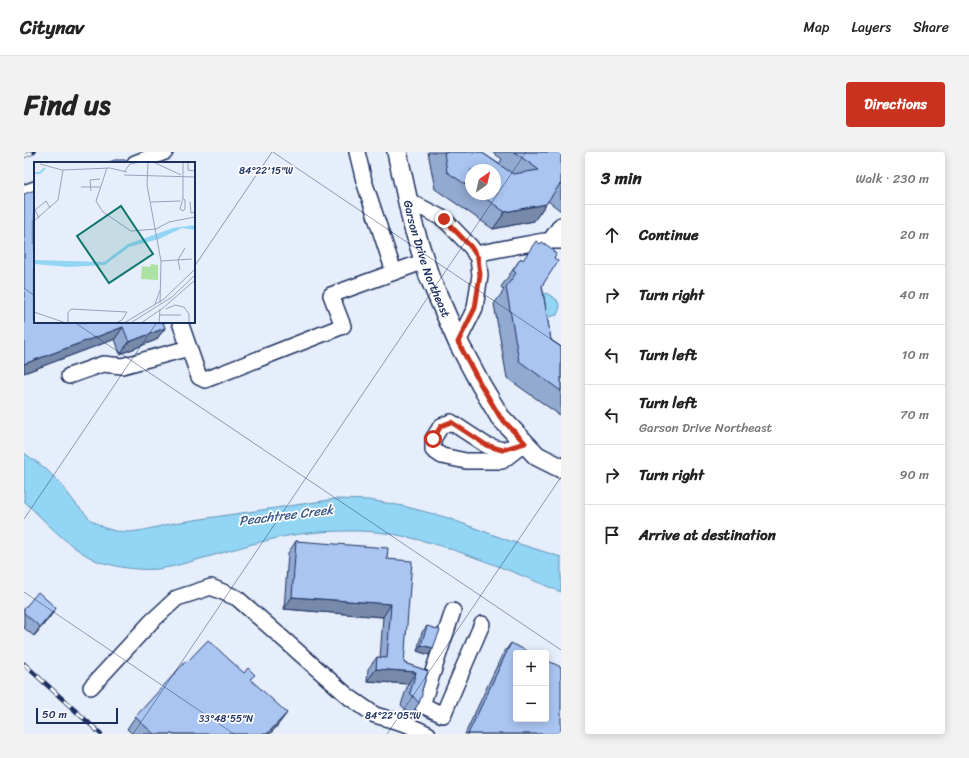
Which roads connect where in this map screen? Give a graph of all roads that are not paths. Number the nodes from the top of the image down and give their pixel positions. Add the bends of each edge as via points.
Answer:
1 (165, 152) edge
2 (357, 152) edge
3 (397, 152) edge
4 (138, 162) edge
5 (34, 189) edge
6 (24, 193) edge
7 (407, 200) junction
8 (561, 225) edge
9 (551, 241) edge
10 (475, 254) junction
11 (425, 261) junction
12 (394, 272) junction
13 (180, 323) edge
14 (458, 342) junction
15 (189, 348) junction
16 (69, 376) dead end
17 (525, 443) junction
18 (561, 468) edge
19 (453, 611) dead end
20 (482, 624) dead end
21 (91, 687) dead end
22 (431, 710) junction
23 (425, 732) edge

1 - 4 lane
2 - 12 lane via 366,188
3 - 7 main road, Garson Drive Northeast
5 - 6 lane
7 - 10 lane via 444,219
7 - 11 main road, Garson Drive Northeast
8 - 9 lane
9 - 10 lane via 534,235 504,238 493,250
10 - 14 lane via 480,275 475,308
11 - 12 lane
11 - 14 main road, Garson Drive Northeast
12 - 15 lane via 331,296 343,326 205,380 199,377
13 - 15 lane
14 - 17 main road, Garson Drive Northeast via 500,417
15 - 16 lane via 122,366 103,364
17 - 17 lane via 502,450 486,445 451,422 441,426 433,439 433,450 442,456 466,461 502,461
17 - 18 main road, Garson Drive Northeast via 537,456
19 - 22 lane via 422,705
20 - 22 lane via 443,715
21 - 23 lane via 151,622 177,598 211,587 237,598 349,697 375,716
22 - 23 lane

